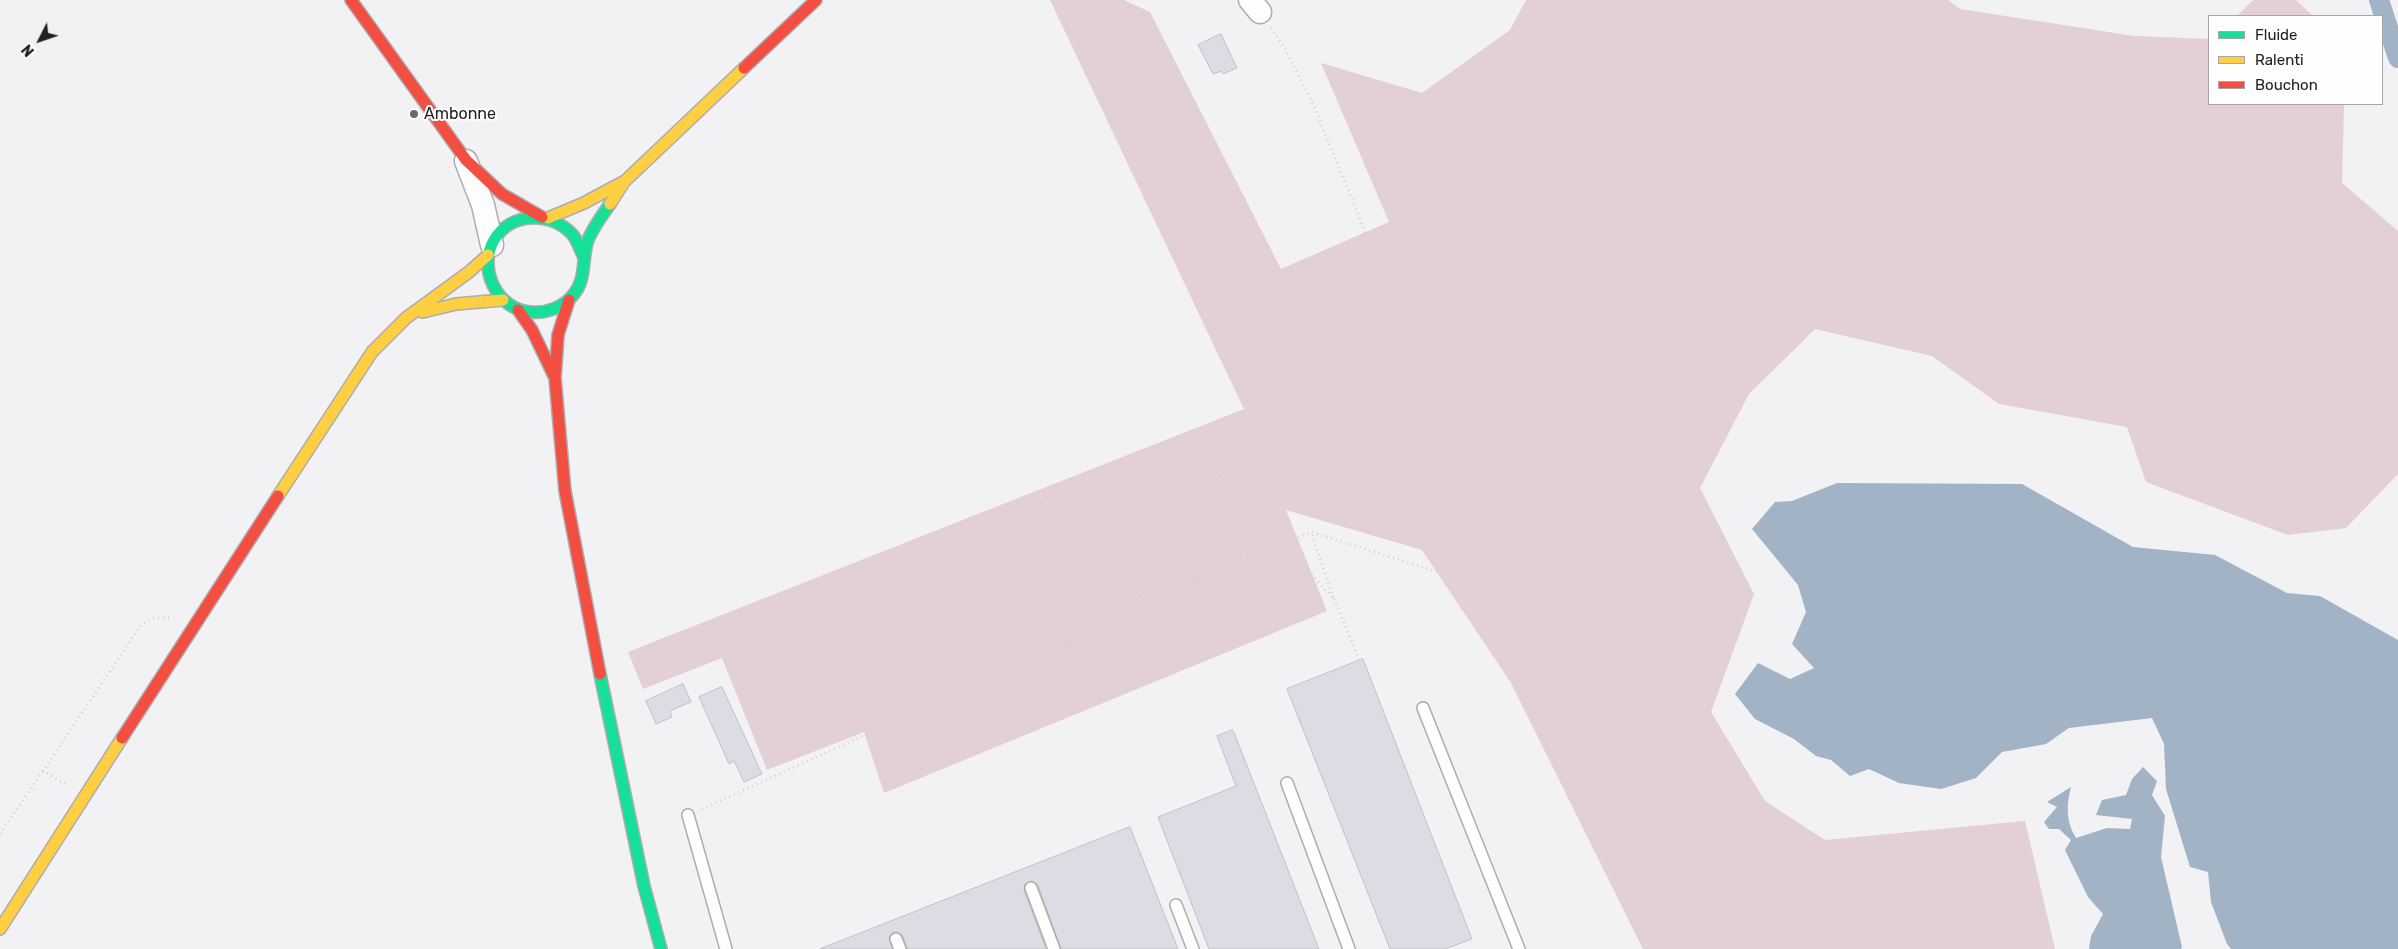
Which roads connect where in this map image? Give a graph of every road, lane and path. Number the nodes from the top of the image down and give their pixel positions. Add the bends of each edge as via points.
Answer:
1 (351, 0) edge
2 (816, 0) edge
3 (1255, 6) edge
4 (466, 160) junction
5 (624, 182) junction
6 (545, 217) junction
7 (490, 250) junction
8 (584, 257) junction
9 (503, 300) junction
10 (570, 300) junction
11 (518, 310) junction
12 (409, 315) junction
13 (554, 378) junction
14 (1311, 532) junction
15 (1283, 545) junction
16 (1244, 562) junction
17 (1198, 583) junction
18 (1514, 596) junction
19 (1334, 598) junction
20 (1150, 605) junction
21 (198, 619) junction
22 (1104, 626) junction
23 (1064, 644) junction
24 (1360, 661) dead end
25 (1004, 672) junction
26 (956, 693) junction
27 (926, 707) junction
28 (1423, 708) dead end
29 (868, 733) junction
30 (43, 770) junction
31 (1287, 783) dead end
32 (84, 797) junction
33 (688, 815) joint
34 (0, 834) edge
35 (1031, 888) dead end
36 (1176, 905) dead end
37 (0, 929) edge
38 (661, 949) edge
39 (726, 949) edge
40 (1054, 949) edge
41 (1193, 949) edge
42 (1349, 949) edge
43 (1519, 949) edge
44 (1689, 949) edge

1 - 4 street
2 - 5 street
3 - 18 path via 1284,47 1313,104
4 - 6 street via 502,194
4 - 7 street via 483,205
5 - 6 street via 584,203
5 - 8 street via 589,237
6 - 7 street via 512,222 497,236
6 - 8 street via 568,228 576,237
7 - 9 street via 489,275
7 - 12 street via 466,277
8 - 10 street via 582,280
9 - 11 street
9 - 12 street via 456,304
10 - 11 street via 545,312
10 - 13 street via 558,335
11 - 13 street via 532,330
12 - 21 street via 364,361
13 - 38 street via 565,491 584,599 644,886
14 - 15 path
14 - 18 path
14 - 19 path
15 - 16 path
15 - 16 path via 1186,440
15 - 19 path
16 - 17 path
16 - 17 path via 1138,461
17 - 20 path
17 - 20 path via 1110,478
18 - 44 path
19 - 24 path
20 - 22 path
20 - 22 path via 1040,501
21 - 30 path via 155,618 141,625
21 - 32 street
22 - 23 path
22 - 23 path via 1136,684
23 - 25 path
23 - 25 path via 1066,710
25 - 26 path
25 - 26 path via 1021,728
26 - 27 path
26 - 27 path via 978,745
27 - 29 path
27 - 29 path via 922,770
28 - 43 lane
29 - 33 path
30 - 32 path
30 - 34 path
31 - 42 lane
32 - 37 street
33 - 39 lane
35 - 40 lane
36 - 41 lane

